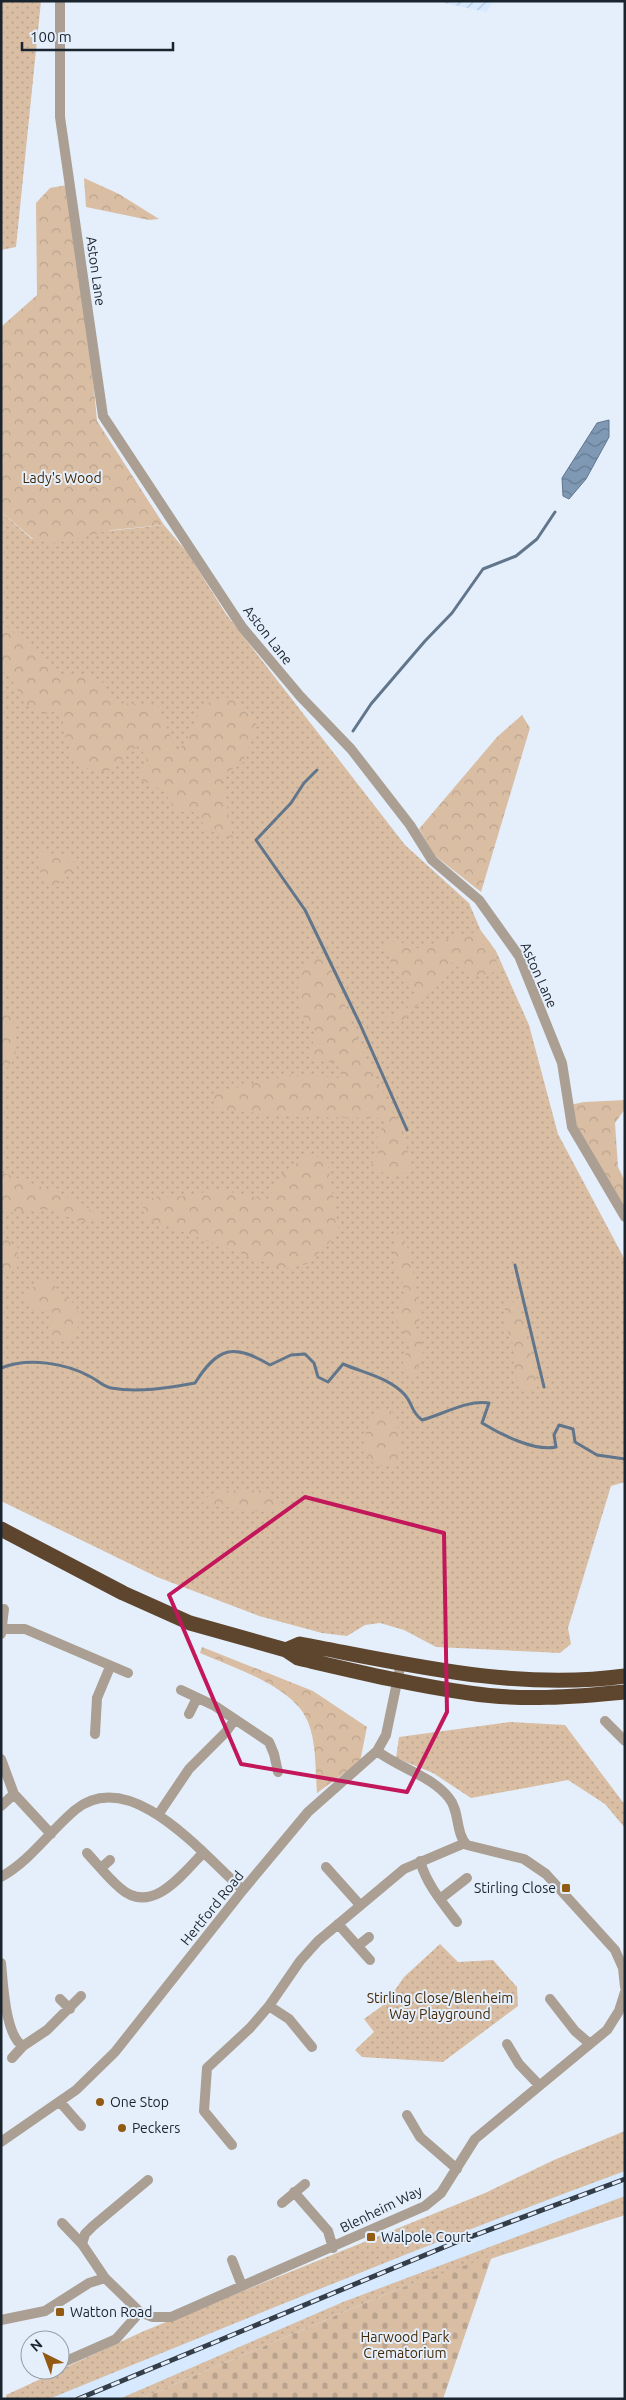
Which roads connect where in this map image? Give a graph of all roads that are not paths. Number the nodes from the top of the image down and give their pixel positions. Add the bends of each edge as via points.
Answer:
1 (60, 1) edge
2 (625, 1217) edge
3 (1, 1529) edge
4 (4, 1609) dead end
5 (2, 1629) edge
6 (1, 1634) edge
7 (286, 1650) junction
8 (401, 1663) junction
9 (110, 1667) junction
10 (128, 1674) dead end
11 (625, 1676) edge
12 (397, 1679) junction
13 (181, 1690) dead end
14 (625, 1692) edge
15 (197, 1698) junction
16 (189, 1714) dead end
17 (96, 1717) junction
18 (108, 1718) dead end
19 (235, 1719) junction
20 (605, 1721) dead end
21 (95, 1734) dead end
22 (277, 1734) dead end
23 (625, 1741) edge
24 (269, 1742) junction
25 (377, 1750) junction
26 (1, 1759) edge
27 (278, 1772) dead end
28 (14, 1794) junction
29 (1, 1806) edge
30 (158, 1815) junction
31 (51, 1834) junction
32 (465, 1843) junction
33 (87, 1853) dead end
34 (203, 1853) junction
35 (110, 1860) dead end
36 (420, 1861) junction
37 (326, 1867) dead end
38 (101, 1868) junction
39 (1, 1877) edge
40 (467, 1878) dead end
41 (243, 1890) junction
42 (440, 1899) junction
43 (360, 1905) junction
44 (457, 1922) dead end
45 (338, 1924) junction
46 (369, 1937) dead end
47 (359, 1945) junction
48 (370, 1960) dead end
49 (1, 1963) edge
50 (625, 1987) edge
51 (625, 1992) edge
52 (82, 1996) dead end
53 (60, 1999) dead end
54 (550, 1999) dead end
55 (269, 2006) junction
56 (70, 2009) junction
57 (622, 2013) edge
58 (507, 2044) dead end
59 (590, 2044) junction
60 (23, 2046) junction
61 (312, 2047) dead end
62 (12, 2058) dead end
63 (540, 2084) junction
64 (60, 2102) junction
65 (407, 2115) dead end
66 (81, 2126) dead end
67 (1, 2142) edge
68 (232, 2145) dead end
69 (457, 2169) junction
70 (148, 2180) dead end
71 (304, 2184) dead end
72 (294, 2192) junction
73 (282, 2203) dead end
74 (62, 2223) dead end
75 (82, 2244) junction
76 (333, 2248) junction
77 (232, 2260) dead end
78 (105, 2278) junction
79 (242, 2286) junction
80 (140, 2312) junction
81 (1, 2320) edge
82 (70, 2359) edge

1 - 2 street, Aston Lane via 60,117 103,416 242,627 300,696 351,749 410,825 432,860 479,900 519,956 562,1063 572,1127
3 - 7 highway via 123,1593 190,1622
4 - 5 street
5 - 6 street
5 - 9 street via 25,1629
7 - 8 highway via 300,1644
7 - 12 highway via 298,1658
8 - 11 highway via 487,1678 565,1682
8 - 12 street, Hertford Road
9 - 10 street
9 - 17 street via 99,1692
12 - 14 highway via 470,1694 580,1696
12 - 25 street, Hertford Road via 386,1735
13 - 15 street
15 - 16 street
15 - 19 street
17 - 18 street
17 - 21 street
19 - 24 street
19 - 30 street via 189,1769
20 - 23 street
22 - 24 street
24 - 27 street
25 - 32 street via 449,1797
25 - 41 street, Hertford Road via 308,1812
26 - 28 street
28 - 29 street
28 - 31 street
30 - 31 street via 125,1800 100,1799 80,1807
30 - 34 street
31 - 39 street via 20,1864
32 - 36 street
32 - 50 street via 524,1859 546,1874 615,1950 623,1968
33 - 38 street
34 - 38 street via 162,1893 149,1898 131,1896
34 - 41 street
35 - 38 street
36 - 42 street via 428,1884
36 - 43 street via 404,1869
37 - 43 street via 336,1886
40 - 42 street
41 - 64 street, Hertford Road via 115,2052
42 - 44 street
43 - 45 street
45 - 47 street
45 - 55 street via 300,1960
46 - 47 street
47 - 48 street
49 - 60 street via 9,2022
51 - 57 street, Blenheim Way
52 - 56 street
53 - 56 street
54 - 59 street via 575,2031
55 - 61 street via 289,2019
55 - 68 street via 238,2042 207,2068 204,2112
56 - 60 street
57 - 59 street, Blenheim Way
58 - 63 street via 516,2068
59 - 63 street, Blenheim Way
60 - 62 street
63 - 69 street, Blenheim Way via 475,2139
64 - 66 street
64 - 67 street, Hertford Road
65 - 69 street via 420,2137
69 - 76 street, Blenheim Way via 441,2193 425,2206
70 - 75 street via 93,2226
71 - 72 street
72 - 73 street
72 - 76 street, Blenheim Way via 328,2231
74 - 75 street
75 - 78 street
76 - 79 street, Blenheim Way
77 - 79 street
78 - 80 street
78 - 81 street via 88,2283 45,2311
79 - 80 street, Blenheim Way via 171,2317 152,2317
80 - 82 street via 116,2339

